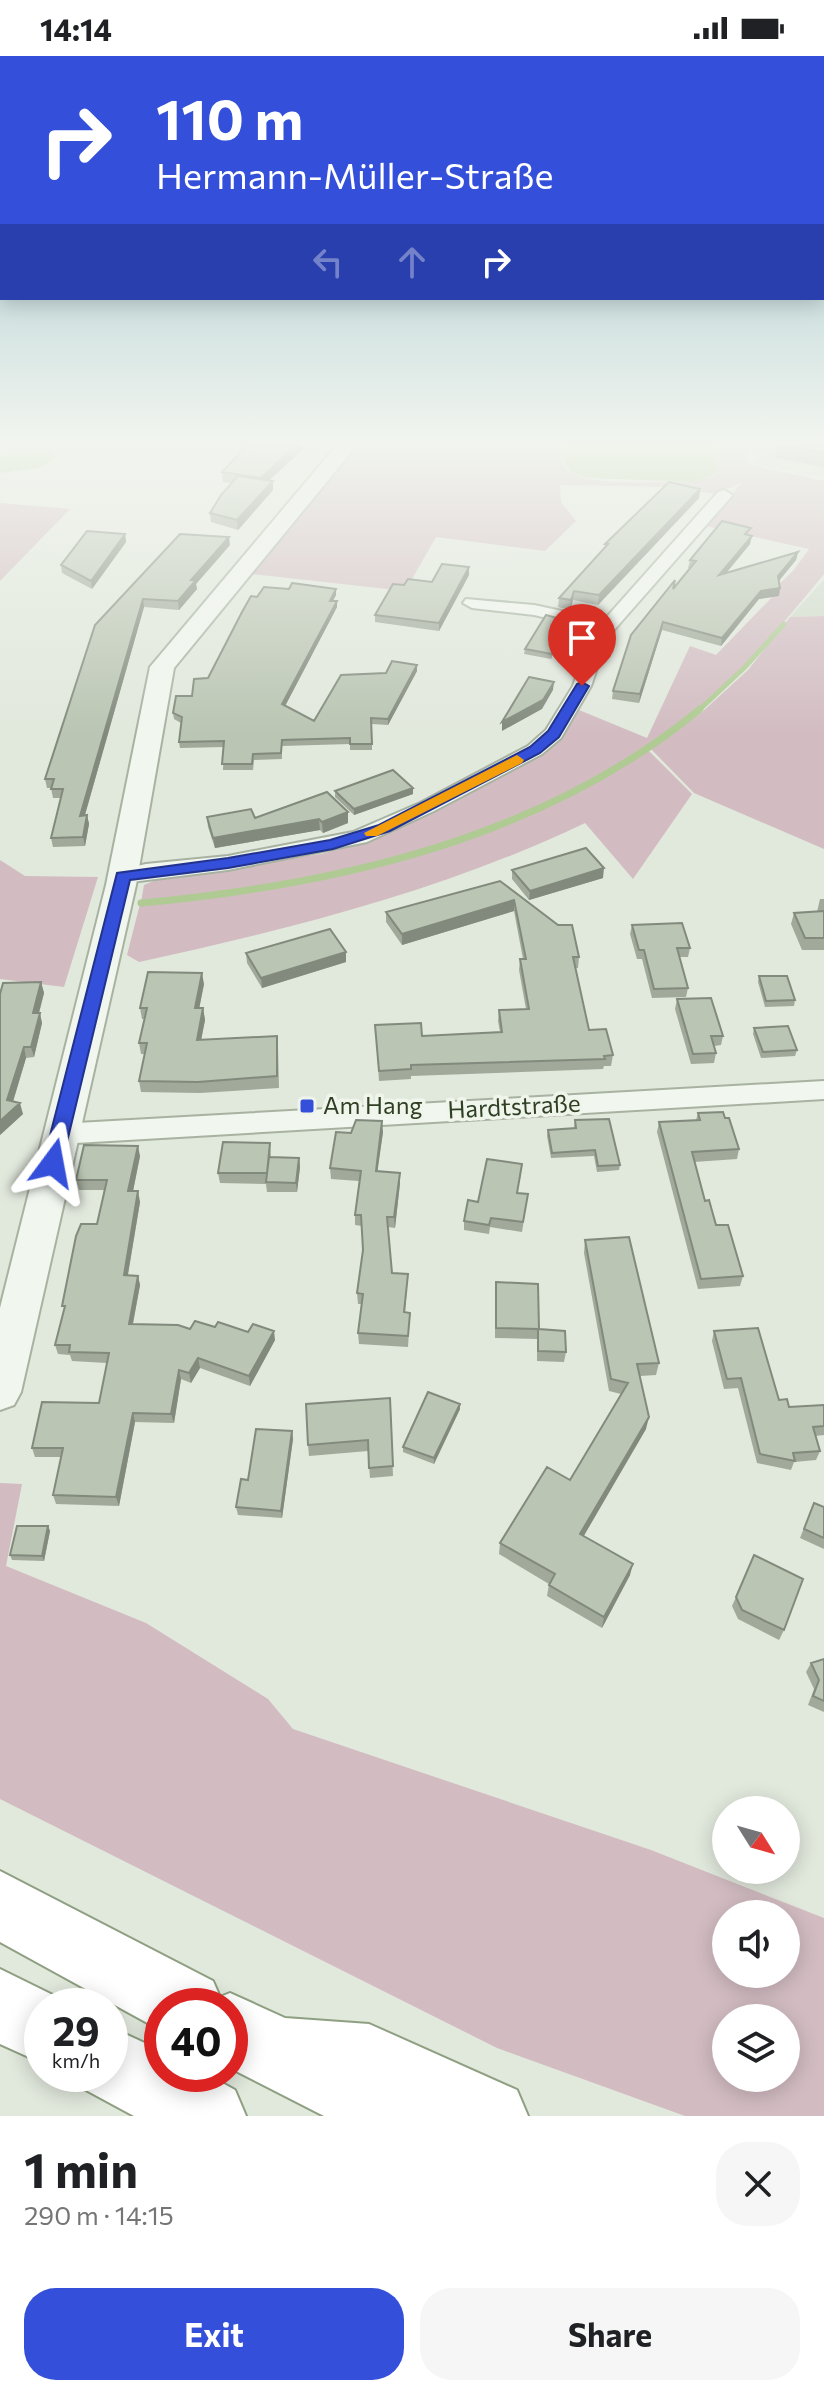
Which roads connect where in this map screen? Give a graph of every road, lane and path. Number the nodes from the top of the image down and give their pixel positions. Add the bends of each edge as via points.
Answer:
1 (267, 541) edge
2 (684, 541) edge
3 (472, 603) dead end
4 (609, 626) junction
5 (122, 880) junction
6 (824, 1090) edge
7 (59, 1134) junction
8 (0, 1392) edge
9 (0, 1905) edge
10 (154, 1988) edge
11 (0, 2005) edge
12 (24, 2018) edge
13 (253, 2041) edge
14 (128, 2073) edge
15 (209, 2116) edge
16 (401, 2116) edge
17 (491, 2116) edge

1 - 5 street via 162,667
2 - 4 street
3 - 4 street
4 - 5 street via 598,637 582,686 554,734 535,750 427,807 333,844
5 - 7 street
6 - 7 street, Hardtstraße
7 - 8 street
9 - 10 highway
11 - 12 highway
13 - 16 highway
13 - 17 highway via 369,2060
14 - 15 highway

